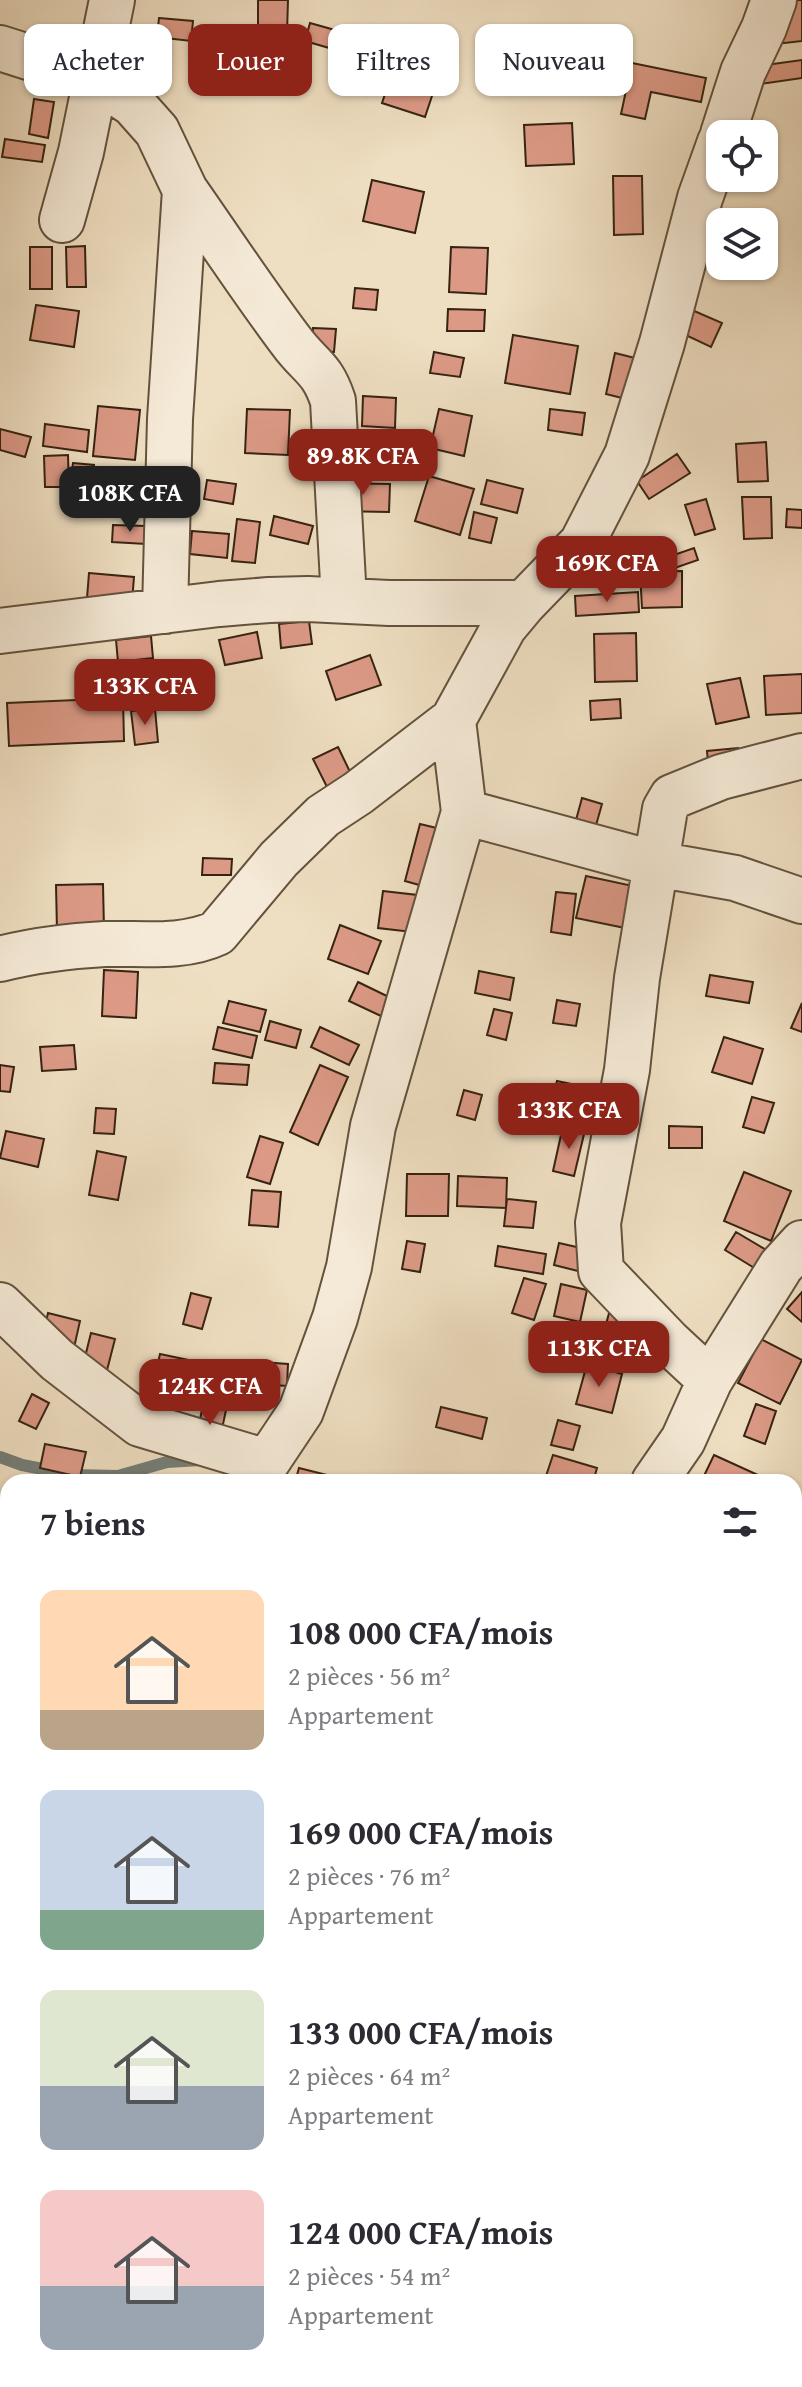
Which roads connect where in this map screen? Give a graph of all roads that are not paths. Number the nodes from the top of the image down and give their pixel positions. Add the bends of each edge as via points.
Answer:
1 (112, 0) edge
2 (774, 0) edge
3 (106, 24) edge
4 (0, 48) edge
5 (24, 56) edge
6 (91, 96) edge
7 (121, 96) edge
8 (728, 120) edge
9 (706, 181) edge
10 (185, 190) junction
11 (62, 220) dead end
12 (344, 600) junction
13 (524, 603) junction
14 (165, 611) junction
15 (0, 631) edge
16 (453, 720) junction
17 (802, 756) edge
18 (464, 812) junction
19 (656, 864) junction
20 (802, 901) edge
21 (0, 959) edge
22 (802, 1243) edge
23 (0, 1305) edge
24 (710, 1380) junction
25 (260, 1472) edge
26 (660, 1474) edge

1 - 3 street
2 - 8 street
4 - 5 street
6 - 11 street
7 - 10 street via 157,131
9 - 13 street via 627,455 582,543
10 - 12 street via 293,345 327,384 333,401
10 - 14 street via 170,419
12 - 13 street
12 - 14 street via 269,600
13 - 16 street via 504,627
14 - 15 street
16 - 18 street
16 - 21 street via 323,816 217,933 186,942 39,949
17 - 19 street via 721,777 672,797 665,809
18 - 19 street
18 - 25 street via 373,1126 335,1318 301,1411
19 - 20 street via 735,878
19 - 24 street via 627,1070 598,1223 598,1252 601,1271
22 - 24 street via 781,1266
23 - 25 street via 57,1360 140,1424
24 - 26 street via 683,1440

